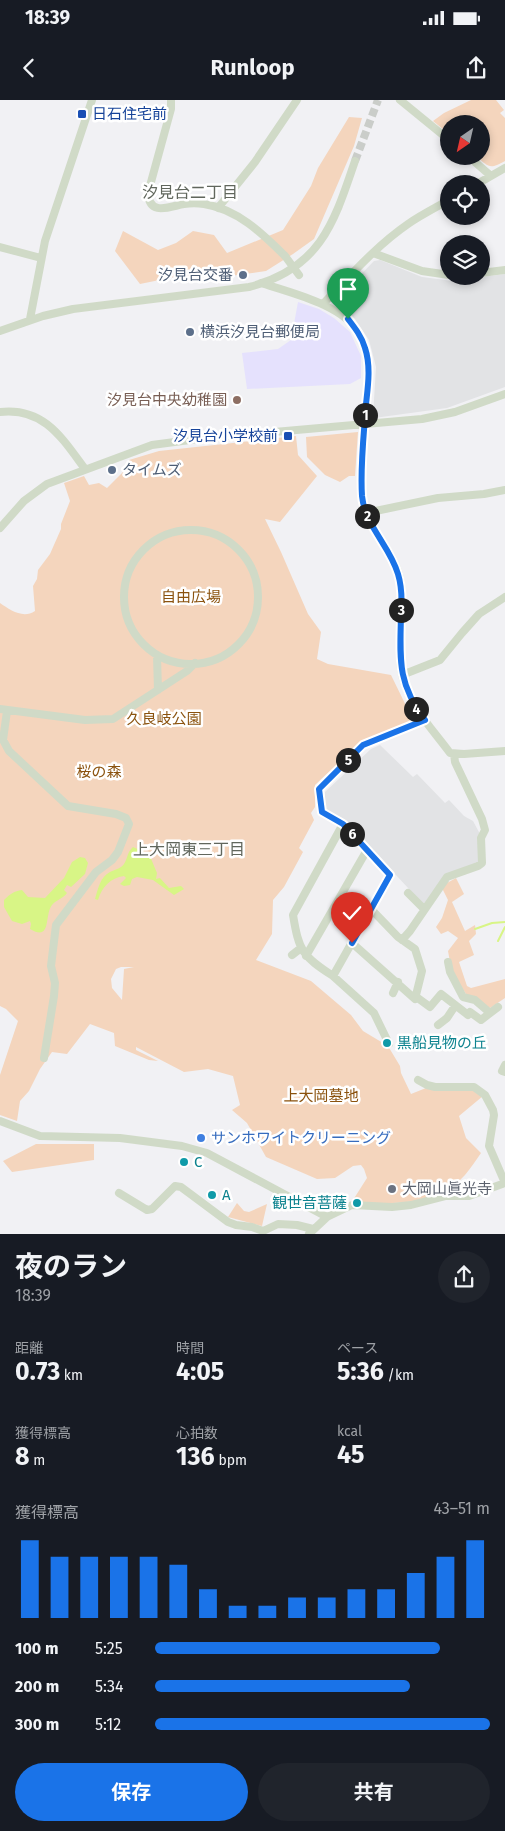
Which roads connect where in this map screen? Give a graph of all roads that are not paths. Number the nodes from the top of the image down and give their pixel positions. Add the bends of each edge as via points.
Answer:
1 (92, 100) edge
2 (171, 100) edge
3 (297, 100) edge
4 (400, 100) edge
5 (440, 133) edge
6 (356, 161) tunnel mouth
7 (478, 165) edge
8 (505, 168) edge
9 (491, 176) joint
10 (440, 205) edge
11 (218, 208) junction
12 (0, 247) edge
13 (373, 253) junction
14 (41, 258) junction
15 (505, 270) edge
16 (490, 271) edge
17 (299, 274) dead end
18 (440, 274) edge
19 (261, 284) junction
20 (323, 304) junction
21 (30, 319) junction
22 (0, 331) edge
23 (505, 394) edge
24 (0, 412) edge
25 (365, 424) junction
26 (85, 469) junction
27 (505, 490) edge
28 (366, 514) junction
29 (0, 528) edge
30 (505, 597) edge
31 (157, 656) junction
32 (195, 663) junction
33 (402, 675) junction
34 (158, 690) junction
35 (4, 710) edge
36 (425, 720) junction
37 (505, 751) edge
38 (454, 754) junction
39 (343, 824) junction
40 (367, 850) junction
41 (408, 893) dead end
42 (371, 908) junction
43 (424, 909) junction
44 (402, 940) junction
45 (352, 943) junction
46 (301, 948) junction
47 (292, 955) dead end
48 (306, 956) junction
49 (448, 962) dead end
50 (333, 976) junction
51 (398, 982) junction
52 (393, 993) dead end
53 (416, 996) junction
54 (455, 1006) junction
55 (498, 1007) dead end
56 (490, 1013) junction
57 (383, 1014) dead end
58 (379, 1021) junction
59 (438, 1025) dead end
60 (389, 1044) dead end
61 (44, 1058) dead end
62 (505, 1064) edge
63 (505, 1072) edge
64 (418, 1080) dead end
65 (0, 1121) edge
66 (505, 1183) edge
67 (119, 1194) dead end
68 (327, 1217) junction
69 (236, 1225) junction
70 (311, 1231) edge
71 (230, 1234) edge

1 - 14 street
2 - 11 street via 148,197 153,205 162,209 191,203
3 - 11 street via 256,162
4 - 5 street
6 - 19 street via 338,212 320,244 286,272
7 - 9 street
8 - 9 street
10 - 13 street via 408,225
11 - 17 street, bridge via 253,226
12 - 14 street
13 - 18 street via 422,271
13 - 20 street
14 - 21 street
15 - 16 street
19 - 20 street
19 - 21 street via 73,309
20 - 25 street via 348,319 365,348 369,368
21 - 22 street
23 - 25 street via 440,416
24 - 26 street via 27,413 47,423
25 - 26 street via 164,442
25 - 28 street via 362,494
26 - 29 street via 36,491
27 - 28 street via 438,498
28 - 33 street via 389,551 399,575
30 - 33 street via 479,614 440,660
31 - 32 street
31 - 32 street via 139,642 128,626 122,606 126,578 138,558 153,543 178,533 203,532 226,540 249,560 258,581 259,606 250,630 240,642 226,653
31 - 34 street
32 - 34 street
33 - 36 street via 410,698
34 - 35 street via 113,719 85,720
35 - 61 street via 3,740 8,750 68,806 116,814 126,818 129,824 118,852 96,872 56,925 51,966 54,996
36 - 38 street
36 - 39 street via 363,745 319,789 322,812
37 - 38 street
38 - 43 street via 485,830 481,838 482,862 447,877
39 - 40 street
39 - 46 street via 293,915
40 - 42 street via 390,875
40 - 48 street
41 - 43 street
42 - 44 street
42 - 45 street
43 - 44 street
44 - 53 street via 415,949 422,971
45 - 50 street
45 - 51 street
46 - 47 street
46 - 48 street
48 - 50 street
49 - 56 street via 463,997 475,1000
50 - 58 street
51 - 52 street
51 - 53 street via 415,999
53 - 54 street via 430,1007 441,994
54 - 56 street via 480,1020
54 - 59 street
55 - 56 street
57 - 58 street
58 - 60 street
62 - 63 street via 502,1071
64 - 66 street via 435,1087 474,1087 485,1095 494,1115 489,1146
65 - 68 street via 40,1136 128,1139 182,1146 207,1153
66 - 68 street via 469,1196 446,1196 412,1205 352,1205
67 - 69 street via 147,1210 175,1186 181,1187 215,1214
68 - 70 street
69 - 70 street via 263,1232 278,1224 297,1225
69 - 71 street

